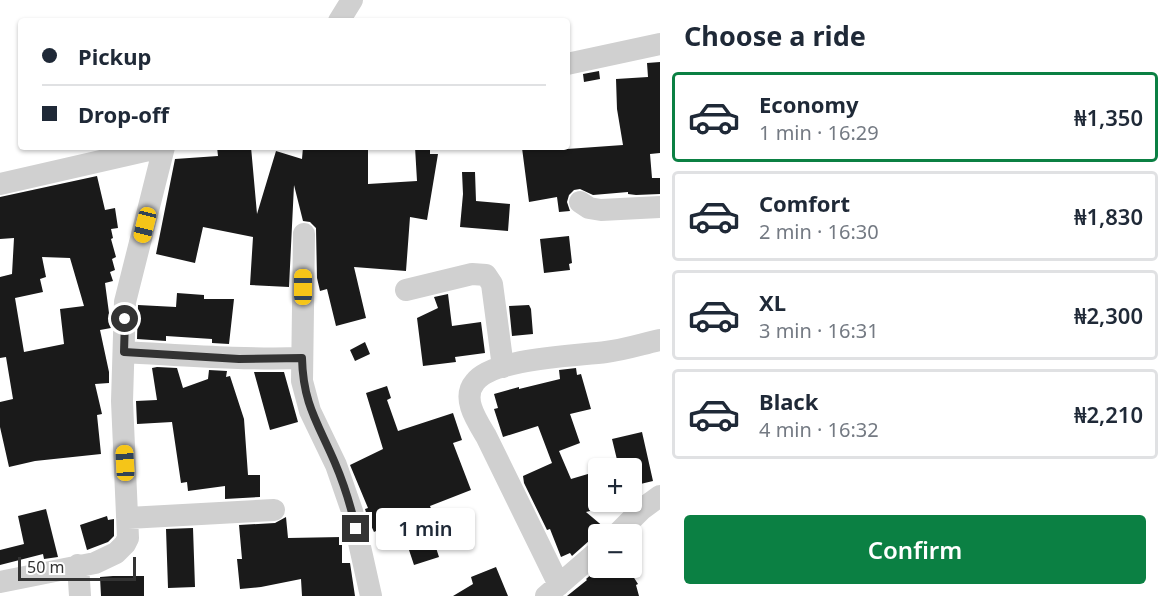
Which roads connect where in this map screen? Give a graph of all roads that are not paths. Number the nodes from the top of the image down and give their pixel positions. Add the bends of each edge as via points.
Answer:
1 (352, 0) edge
2 (341, 18) edge
3 (660, 44) edge
4 (570, 63) edge
5 (150, 150) edge
6 (162, 150) edge
7 (0, 184) edge
8 (580, 202) dead end
9 (660, 207) edge
10 (304, 234) dead end
11 (406, 290) dead end
12 (660, 340) edge
13 (124, 352) junction
14 (302, 358) junction
15 (503, 367) junction
16 (660, 496) edge
17 (274, 510) dead end
18 (128, 518) junction
19 (627, 524) edge
20 (588, 560) edge
21 (78, 565) junction
22 (0, 582) edge
23 (553, 590) edge
24 (80, 596) edge
25 (371, 596) edge

1 - 2 street
3 - 4 street
5 - 7 street
6 - 13 street via 125,302
8 - 9 street via 601,210
10 - 14 street
11 - 15 street via 472,273 486,274 492,284
12 - 15 street via 609,352 548,357
13 - 14 street via 239,359
13 - 18 street via 122,401
14 - 25 street via 302,381 310,411 336,465 352,511
15 - 23 street via 486,371 473,383 469,396 473,415 486,436
16 - 19 street
17 - 18 street
18 - 21 street via 128,538 121,549 95,563
20 - 23 street
21 - 22 street
21 - 24 street

